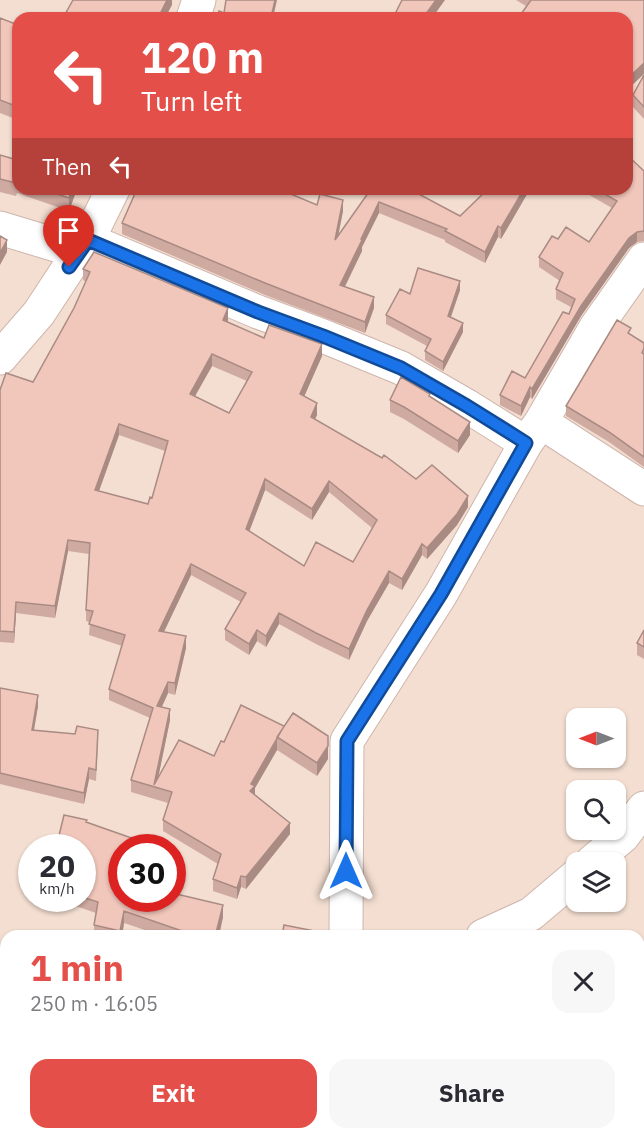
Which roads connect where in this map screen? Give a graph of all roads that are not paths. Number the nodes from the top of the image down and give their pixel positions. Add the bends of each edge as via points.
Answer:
1 (110, 195) edge
2 (0, 228) edge
3 (84, 246) junction
4 (644, 259) edge
5 (0, 358) edge
6 (534, 433) junction
7 (644, 489) edge
8 (644, 808) edge
9 (604, 852) edge
10 (566, 884) edge
11 (346, 930) edge
12 (496, 930) edge

1 - 3 street
2 - 3 street
3 - 5 street via 39,313
3 - 6 street via 401,368 467,406
4 - 6 street via 596,327
6 - 7 street
6 - 11 street via 441,594 347,741
8 - 9 street via 623,836
10 - 12 street via 531,914

